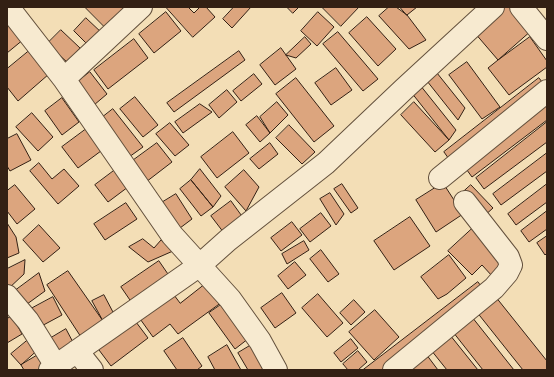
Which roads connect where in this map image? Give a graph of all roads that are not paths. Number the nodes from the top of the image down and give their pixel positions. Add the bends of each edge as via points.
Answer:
1 (8, 7) edge
2 (142, 7) edge
3 (493, 7) edge
4 (521, 7) edge
5 (547, 39) edge
6 (64, 79) junction
7 (547, 91) edge
8 (440, 178) dead end
9 (465, 202) dead end
10 (200, 265) junction
11 (7, 296) edge
12 (77, 351) junction
13 (53, 368) edge
14 (92, 370) edge
15 (276, 370) edge
16 (394, 370) edge

1 - 6 street
2 - 6 street
3 - 10 street via 375,123
4 - 5 street
6 - 10 street via 172,235
7 - 8 street
9 - 16 street via 508,257 511,265 494,288
10 - 12 street
10 - 15 street via 230,299 260,341
11 - 13 street via 28,321
12 - 13 street
12 - 14 street

